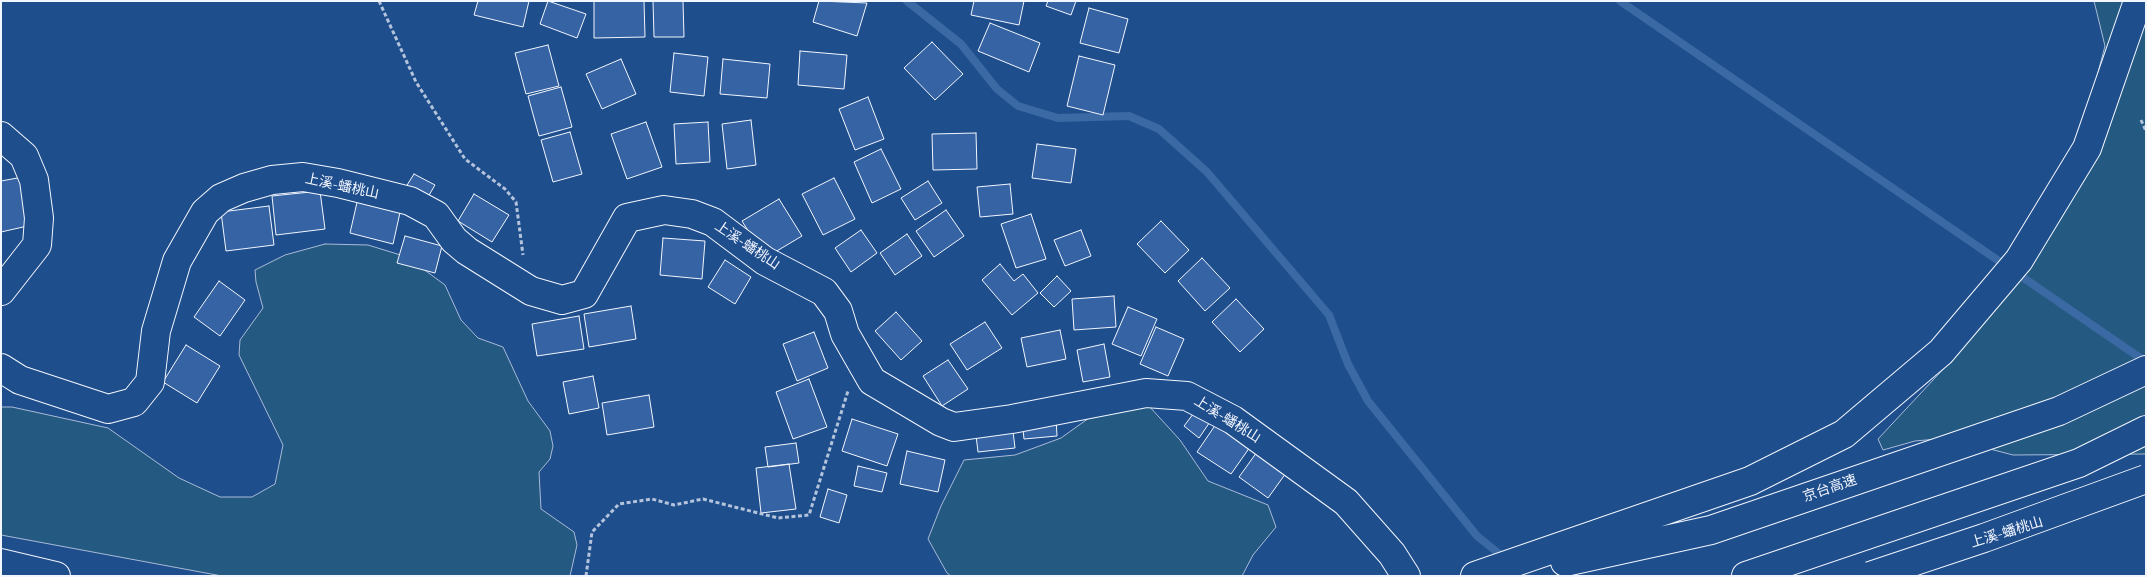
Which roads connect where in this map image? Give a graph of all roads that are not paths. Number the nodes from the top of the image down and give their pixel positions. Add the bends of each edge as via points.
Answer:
1 (2138, 1) edge
2 (1, 136) edge
3 (1, 291) edge
4 (1, 368) edge
5 (2146, 370) edge
6 (2146, 430) edge
7 (2146, 479) edge
8 (2146, 490) edge
9 (1, 563) edge
10 (56, 576) edge
11 (1406, 576) edge
12 (1475, 576) edge
13 (1504, 576) edge
14 (1746, 576) edge
15 (1870, 576) edge

1 - 12 main road via 2087,148 2020,260 1941,352 1844,434 1750,482
2 - 3 main road via 24,156 34,180 39,218 36,245
4 - 11 main road, 上溪-蟠桃山 via 20,380 108,409 134,402 150,382 156,331 177,261 205,212 221,198 272,180 303,177 410,201 436,215 454,240 467,251 531,291 562,300 584,294 626,218 664,210 692,214 713,222 765,261 824,292 838,311 845,334 872,381 941,422 954,427 1012,419 1146,393 1187,396 1233,420 1346,502 1392,554
5 - 13 main road, 京台高速 via 2059,411 1711,530
6 - 14 main road via 2078,463
7 - 15 main road, bridge
8 - 15 main road, 上溪-蟠桃山
9 - 10 main road

